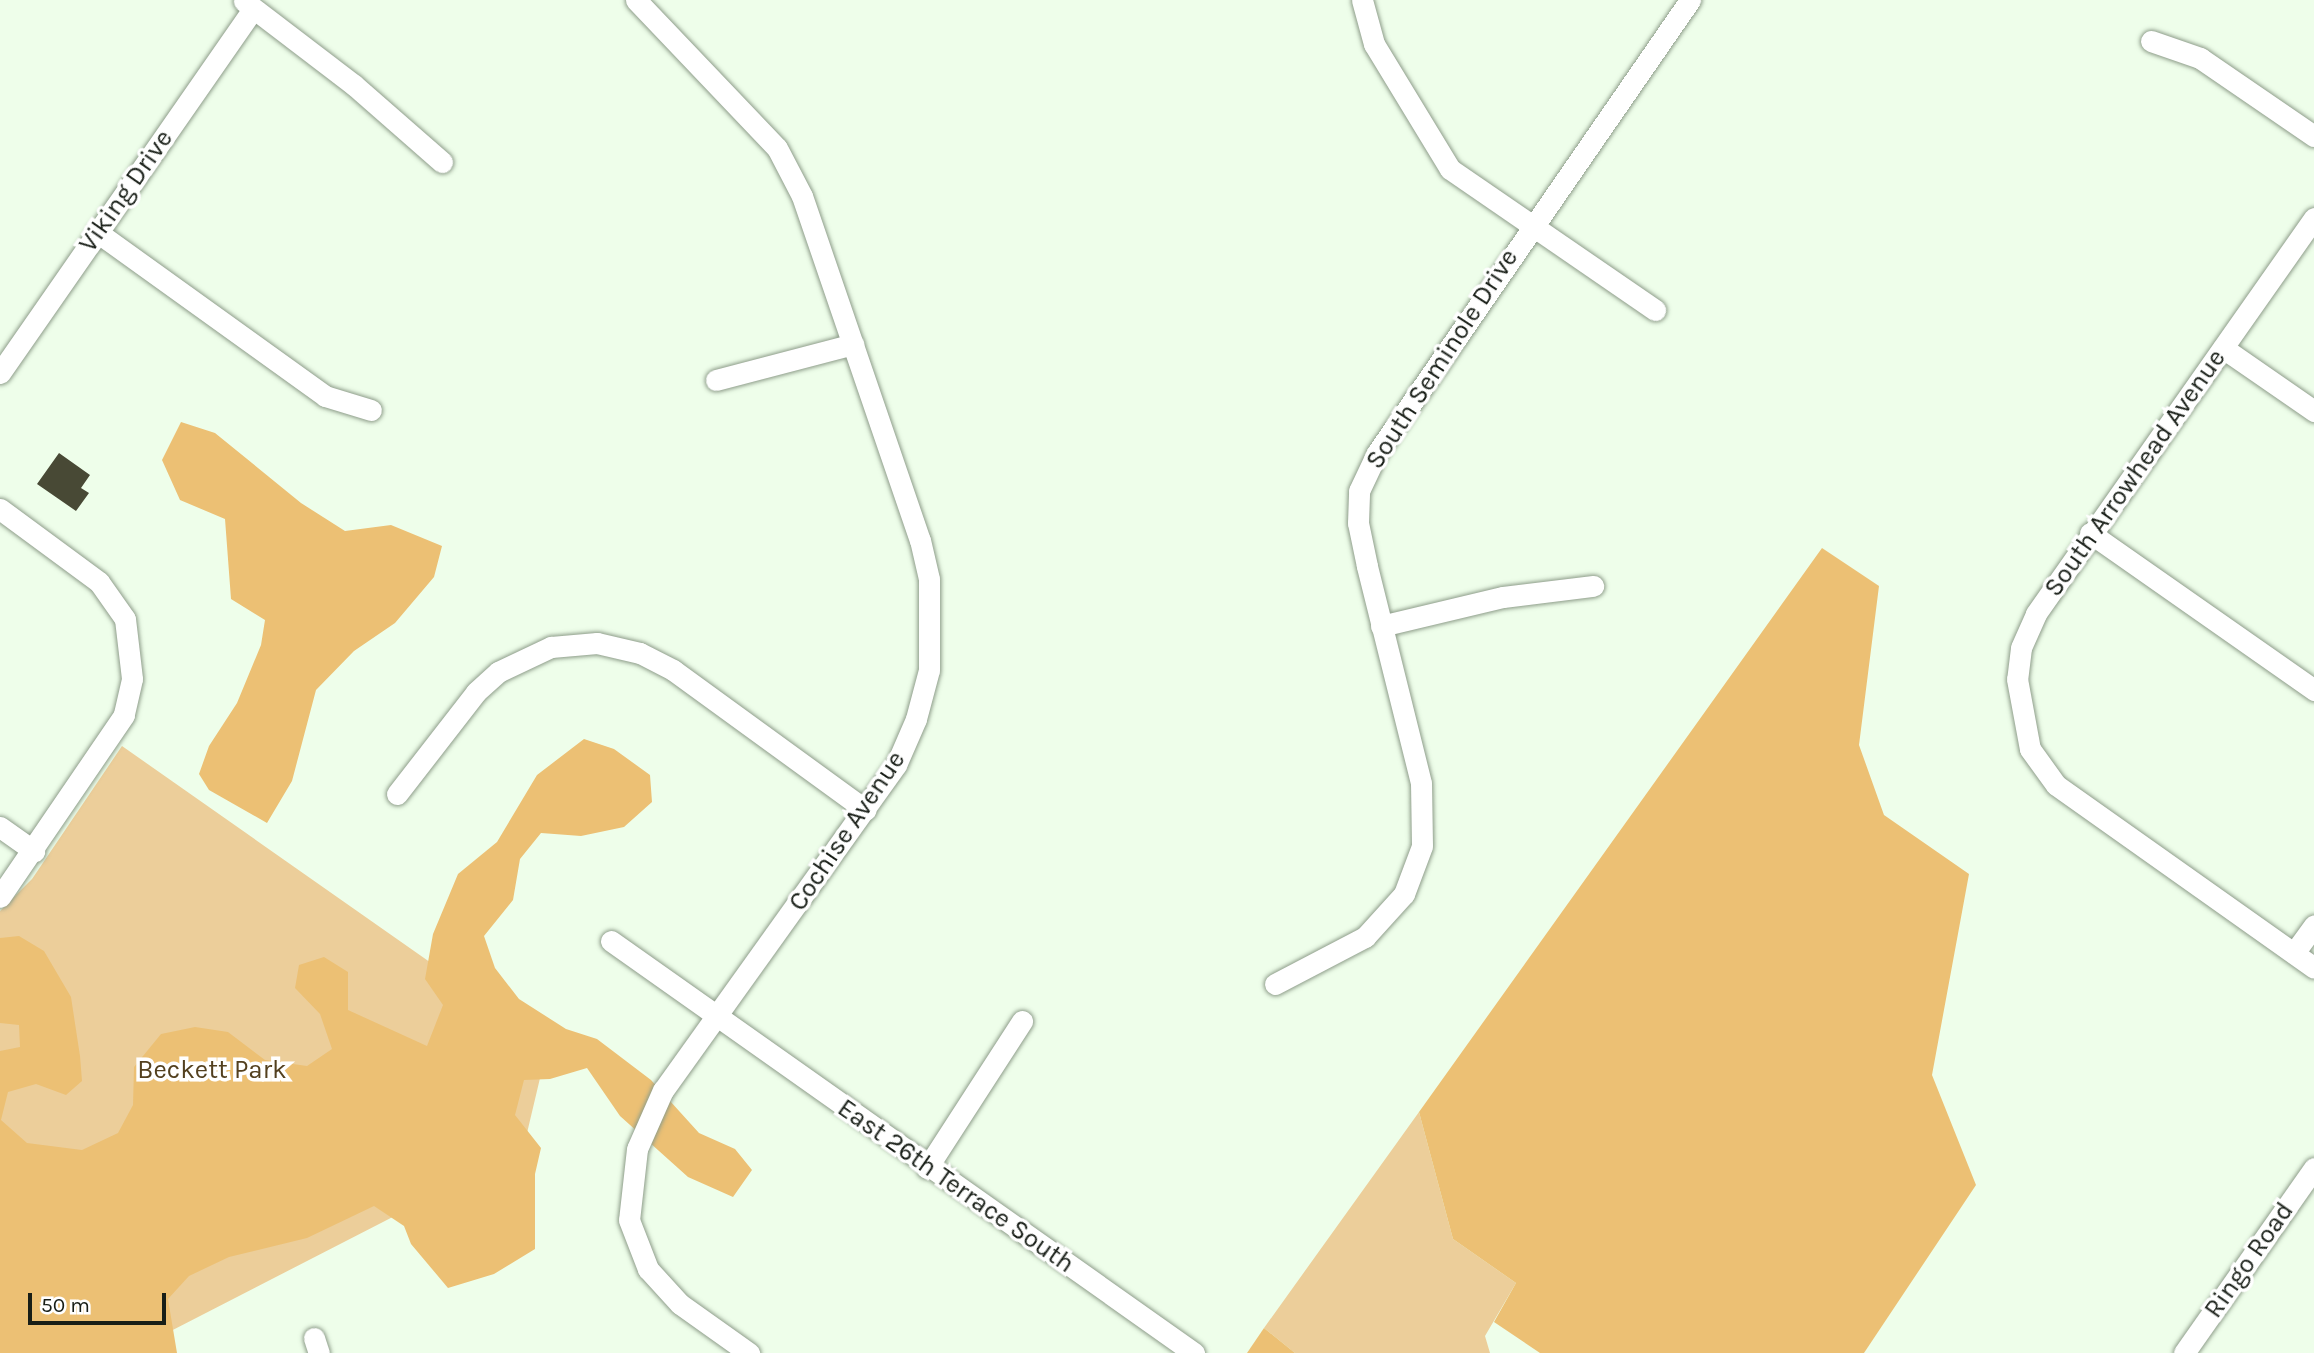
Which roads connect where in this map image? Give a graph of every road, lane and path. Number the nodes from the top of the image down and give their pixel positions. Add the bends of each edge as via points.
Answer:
1 (636, 0) edge
2 (1362, 0) edge
3 (1690, 0) edge
4 (248, 4) edge
5 (2151, 41) dead end
6 (2314, 136) edge
7 (442, 162) dead end
8 (2314, 218) edge
9 (1530, 226) junction
10 (97, 232) junction
11 (1655, 310) dead end
12 (853, 344) junction
13 (2223, 348) junction
14 (0, 373) edge
15 (716, 380) dead end
16 (371, 410) dead end
17 (2314, 411) edge
18 (0, 509) edge
19 (2090, 533) junction
20 (1593, 586) dead end
21 (1381, 625) junction
22 (2314, 690) edge
23 (397, 794) dead end
24 (866, 810) junction
25 (0, 827) edge
26 (34, 851) junction
27 (0, 897) edge
28 (2314, 925) edge
29 (611, 941) dead end
30 (2294, 953) junction
31 (2314, 968) edge
32 (1275, 984) dead end
33 (719, 1017) junction
34 (1022, 1021) dead end
35 (927, 1168) junction
36 (2314, 1168) edge
37 (749, 1353) edge
38 (1194, 1353) edge
39 (2184, 1353) edge

1 - 12 street, Cochise Avenue via 777,148 803,196
2 - 9 street via 1374,44 1450,169
3 - 9 street, South Seminole Drive
4 - 7 street via 354,85
4 - 10 street, Viking Drive
5 - 6 street via 2200,58
8 - 13 street, South Arrowhead Avenue
9 - 11 street
9 - 21 street, South Seminole Drive via 1377,453 1359,491 1358,523
10 - 14 street, Viking Drive
10 - 16 street via 325,396
12 - 15 street
12 - 24 street, Cochise Avenue via 920,540 933,620 929,670 916,719 896,765
13 - 17 street
13 - 19 street, South Arrowhead Avenue
18 - 26 street via 99,582 125,619 132,652 124,715
19 - 22 street
19 - 30 street, South Arrowhead Avenue via 2036,614 2021,648 2019,703 2030,748 2056,785 2078,804
20 - 21 street via 1503,597
21 - 32 street, South Seminole Drive via 1421,783 1422,846 1416,868 1404,894 1365,937
23 - 24 street via 476,692 498,672 551,647 597,643 640,653 673,670
24 - 33 street, Cochise Avenue
25 - 26 street
26 - 27 street
28 - 30 street
29 - 33 street, East 26th Terrace South
30 - 31 street
33 - 35 street, East 26th Terrace South
33 - 37 street, Cochise Avenue via 663,1090 637,1149 630,1203 635,1243 648,1269 680,1304
34 - 35 street
35 - 38 street, East 26th Terrace South
36 - 39 street, Ringo Road

